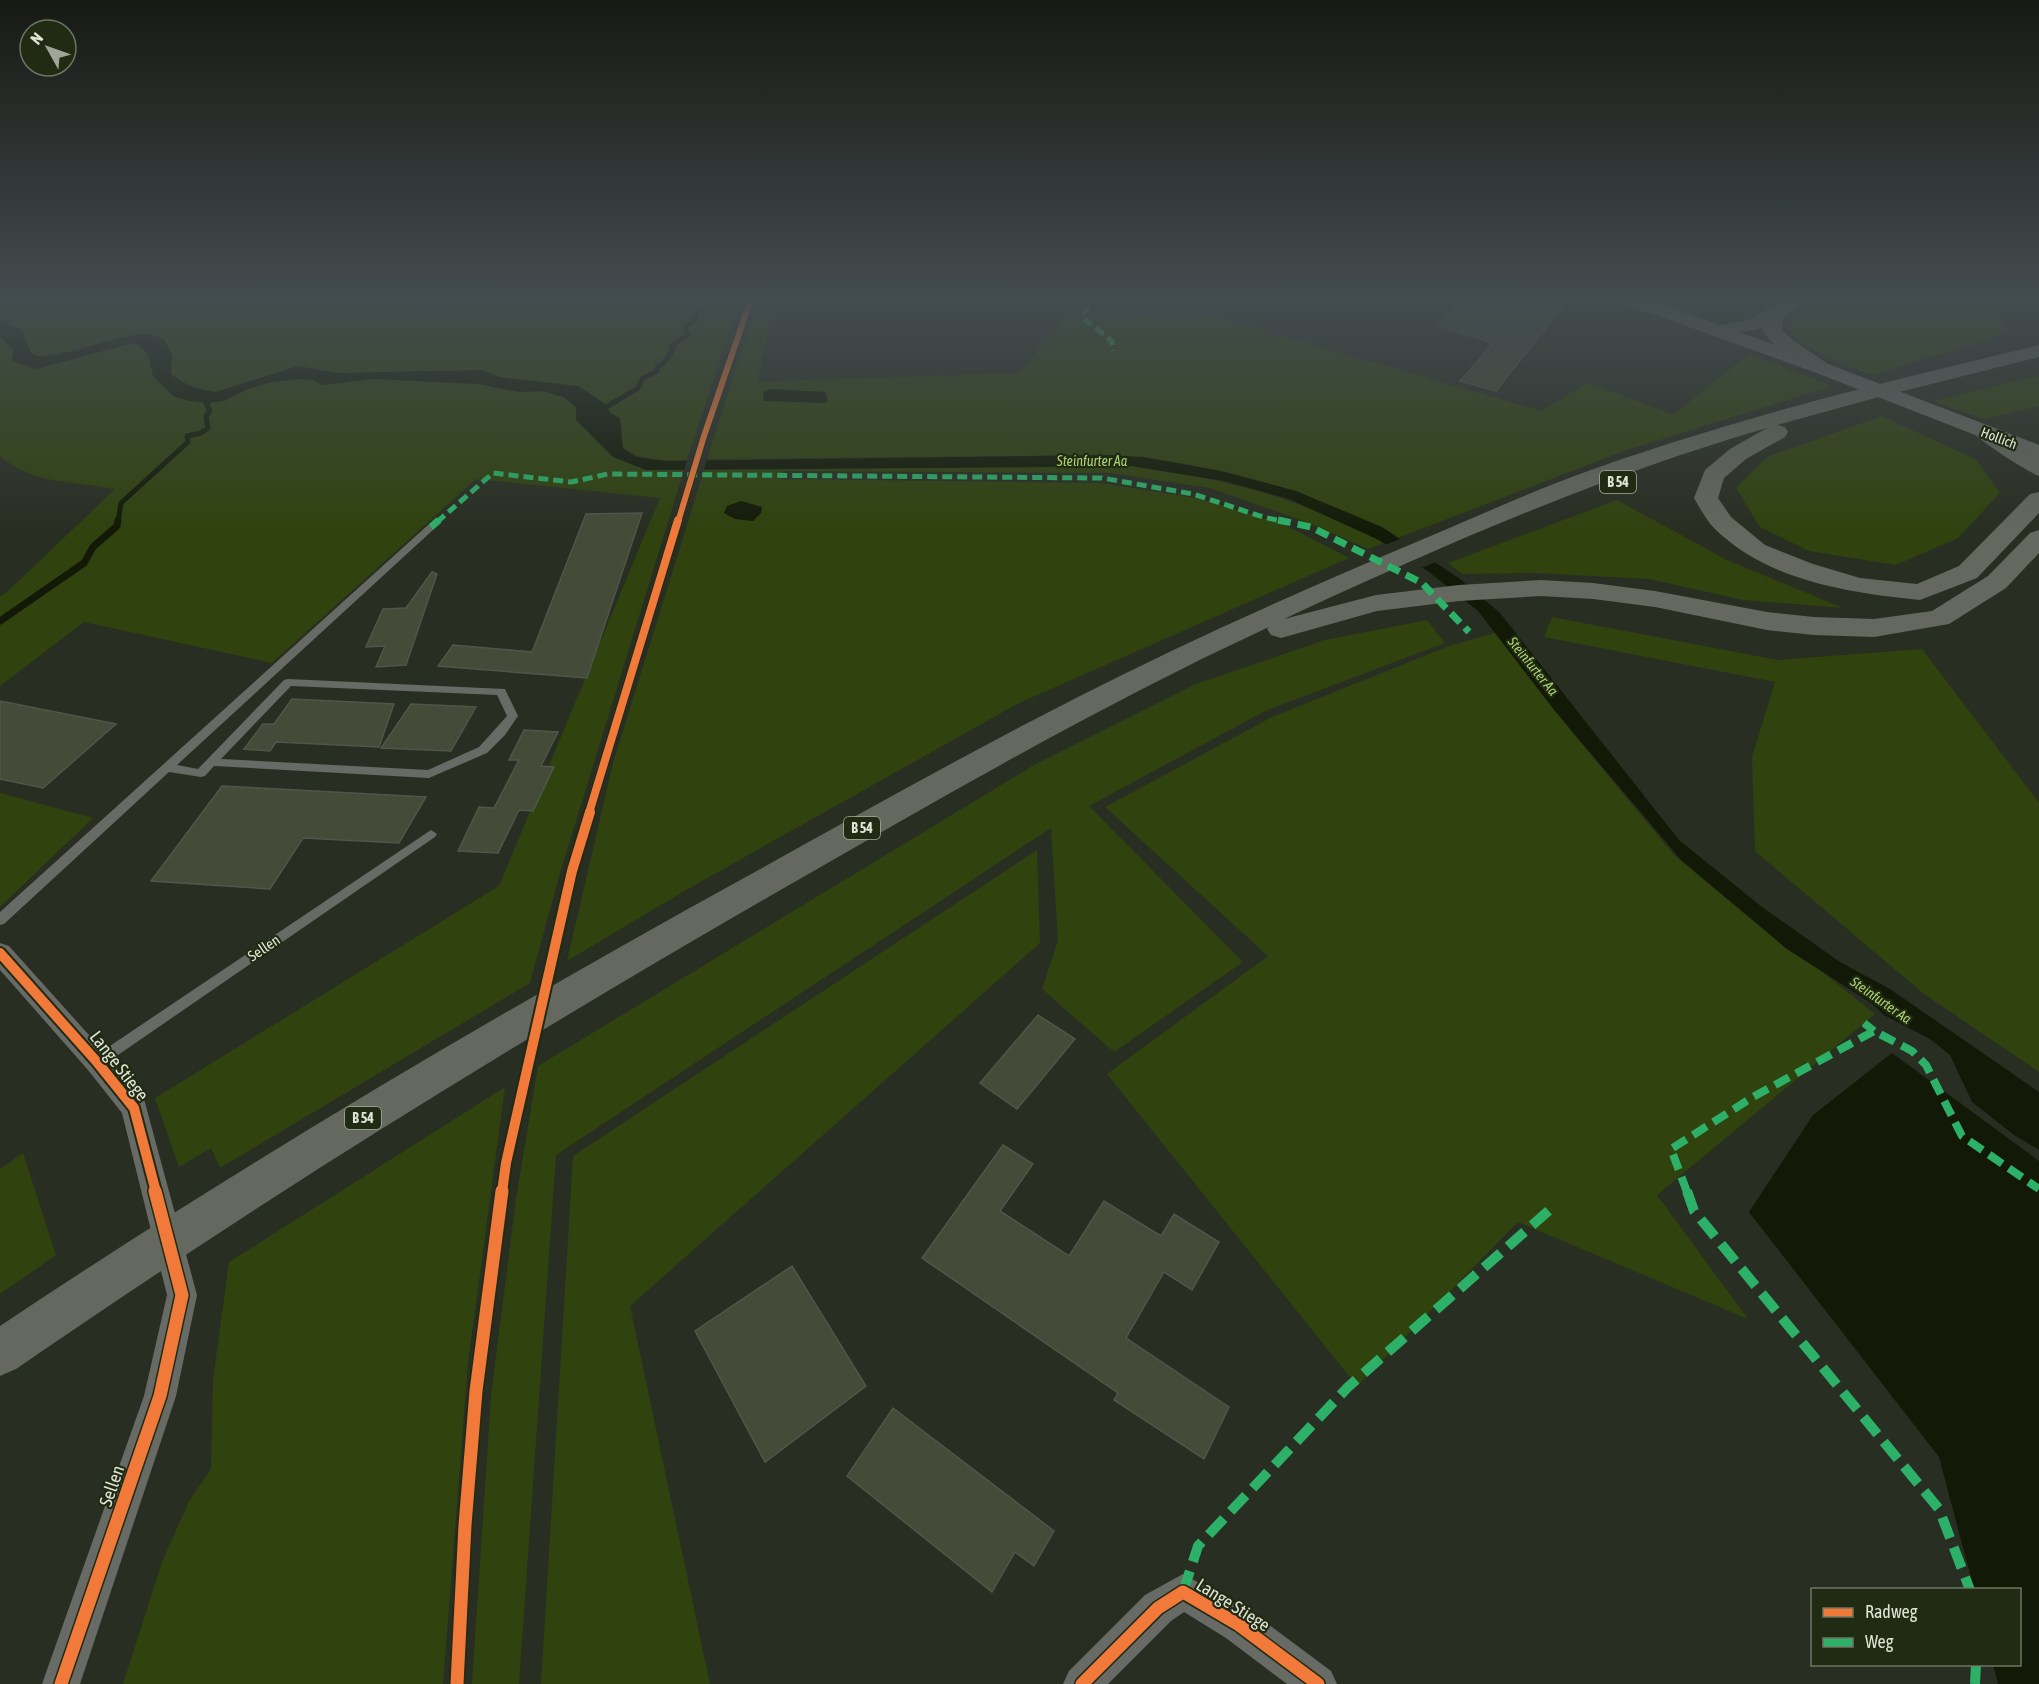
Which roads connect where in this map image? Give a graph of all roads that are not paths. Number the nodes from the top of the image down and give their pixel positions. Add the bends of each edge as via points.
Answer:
1 (1838, 375) edge
2 (1939, 375) edge
3 (1980, 375) edge
4 (1780, 430) junction
5 (1985, 433) junction
6 (2039, 453) edge
7 (2039, 470) edge
8 (2039, 499) edge
9 (431, 527) dead end
10 (1455, 535) junction
11 (2039, 538) edge
12 (1135, 680) junction
13 (211, 762) junction
14 (166, 768) junction
15 (431, 834) dead end
16 (0, 920) edge
17 (0, 952) edge
18 (98, 1062) junction
19 (182, 1295) joint
20 (0, 1353) edge
21 (61, 1684) edge
22 (1082, 1684) edge
23 (1318, 1684) edge

1 - 5 main road, Hollich
2 - 10 highway, B 54 via 1722,434 1589,479
3 - 4 highway, B 54
4 - 8 highway via 1738,454 1713,475 1706,498 1722,522 1756,550 1858,586 1920,592 1968,572
4 - 10 highway, B 54 via 1524,516
5 - 6 main road, Hollich
5 - 7 highway
9 - 14 lane
10 - 12 highway, B 54
11 - 12 highway via 1997,582 1939,618 1874,628 1815,626 1593,591 1541,588 1458,592 1376,603 1283,629
12 - 20 highway, B 54 via 895,809 494,1037 232,1199
13 - 13 lane via 288,682 501,692 513,716 483,750 429,774
13 - 14 lane via 201,773
14 - 16 lane
15 - 18 lane, Sellen
17 - 18 street, Lange Stiege
18 - 19 street, Lange Stiege via 134,1108
19 - 21 street, Sellen via 160,1396
22 - 23 street, Lange Stiege via 1158,1608 1184,1592 1239,1625

